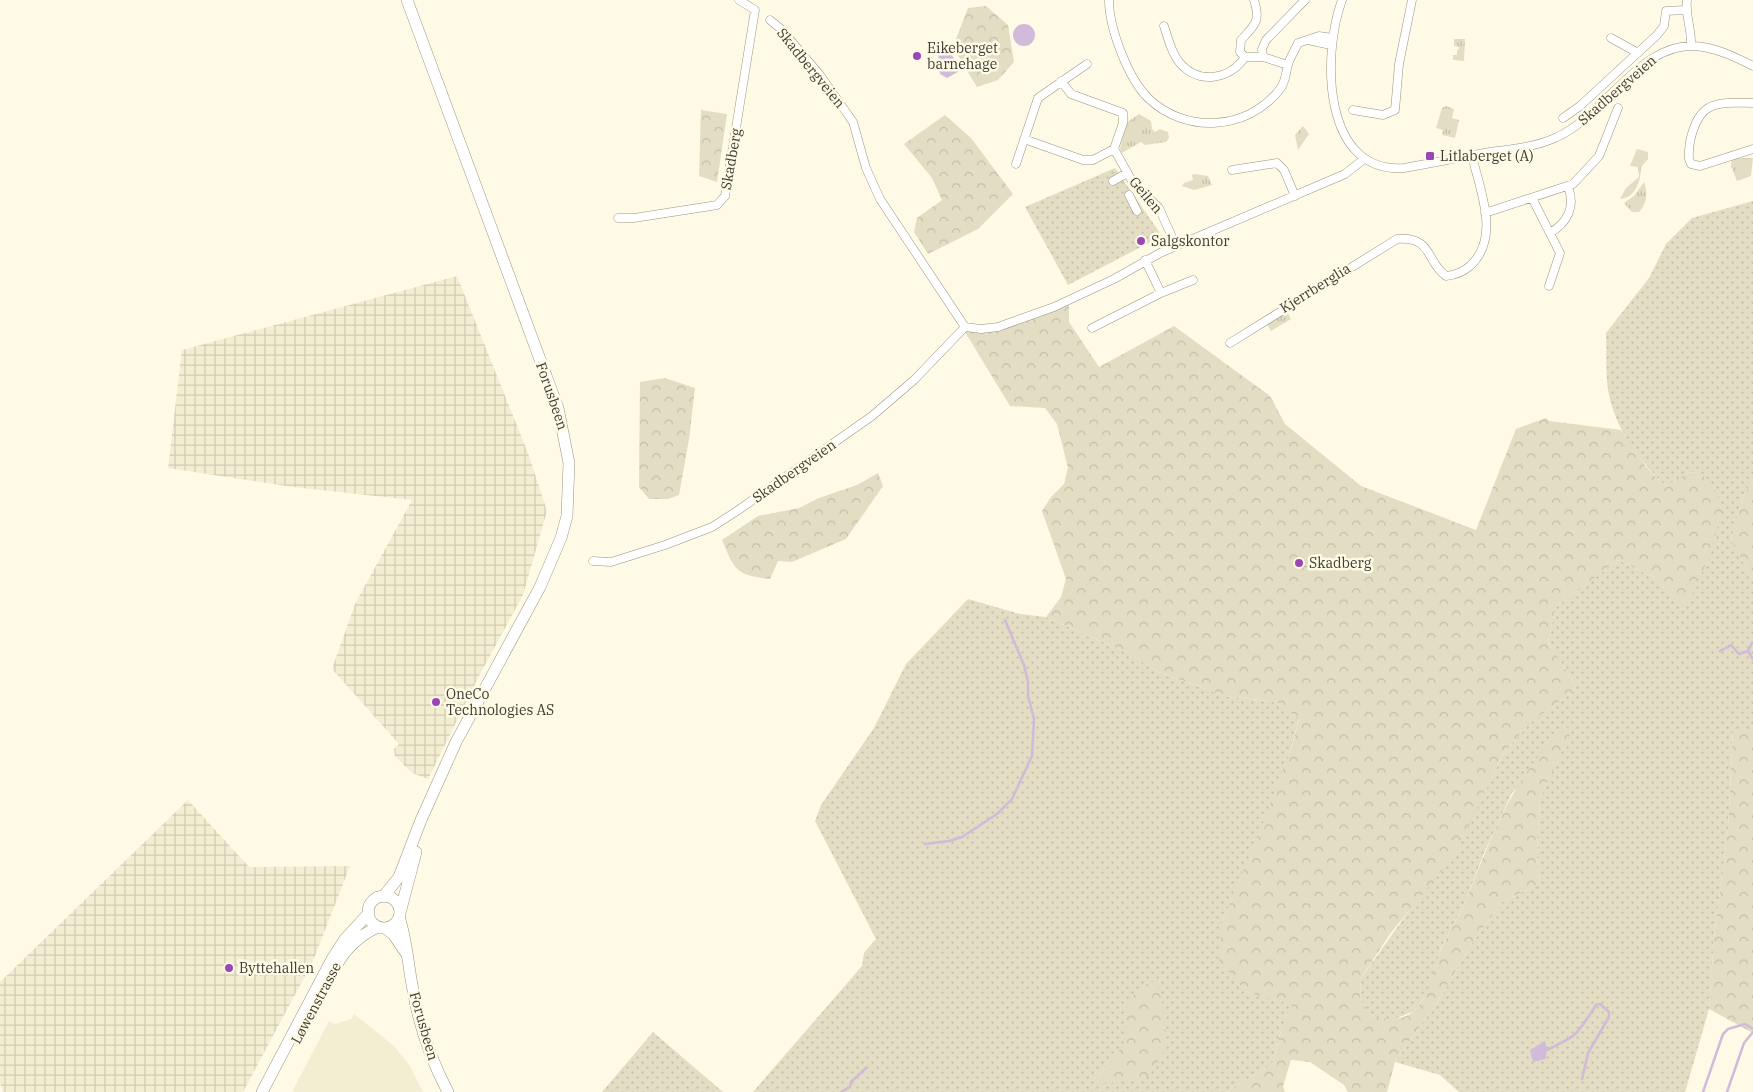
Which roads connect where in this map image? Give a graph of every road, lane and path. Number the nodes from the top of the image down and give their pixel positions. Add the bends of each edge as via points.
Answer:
1 (407, 0) edge
2 (739, 0) edge
3 (1100, 0) edge
4 (1254, 0) edge
5 (1304, 0) edge
6 (1342, 0) edge
7 (1412, 0) edge
8 (1687, 0) edge
9 (1109, 1) edge
10 (1686, 10) junction
11 (770, 20) dead end
12 (1164, 26) dead end
13 (1611, 38) dead end
14 (1332, 42) junction
15 (1691, 46) junction
16 (1638, 53) junction
17 (1245, 57) junction
18 (1263, 57) junction
19 (1087, 64) dead end
20 (1288, 65) junction
21 (1753, 66) edge
22 (1061, 81) junction
23 (1753, 104) edge
24 (1618, 108) dead end
25 (1353, 110) dead end
26 (1563, 118) dead end
27 (1024, 139) junction
28 (1114, 149) junction
29 (1753, 149) edge
30 (1362, 156) junction
31 (1472, 156) junction
32 (1016, 164) dead end
33 (1232, 170) dead end
34 (1127, 172) junction
35 (1113, 181) dead end
36 (1568, 187) junction
37 (1129, 195) dead end
38 (1295, 196) junction
39 (1532, 198) junction
40 (1137, 211) dead end
41 (1485, 213) junction
42 (618, 218) dead end
43 (1550, 233) junction
44 (1176, 246) junction
45 (1145, 260) junction
46 (1193, 280) dead end
47 (1549, 286) dead end
48 (1161, 294) junction
49 (965, 327) junction
50 (1092, 328) dead end
51 (1230, 343) dead end
52 (593, 561) dead end
53 (426, 812) junction
54 (384, 897) junction
55 (369, 913) junction
56 (400, 915) junction
57 (382, 928) junction
58 (408, 958) junction
59 (262, 1092) edge
60 (269, 1092) edge
61 (448, 1092) edge

1 - 53 main road, Forusbeen via 558,408 570,464 567,516 552,564 456,742
2 - 42 street, Skadberg via 754,10 727,190 722,200 712,206
3 - 9 street
4 - 17 street via 1256,21 1240,44
5 - 18 street via 1266,40
6 - 14 street
7 - 25 street via 1399,64 1395,110 1383,115
8 - 10 street
9 - 20 street via 1114,29 1134,78 1154,103 1180,118 1219,123 1250,114 1280,89
10 - 15 street
10 - 16 street via 1666,11 1662,30
11 - 49 street, Skadbergveien via 820,75 853,122 866,168 880,199
12 - 17 street via 1178,61 1201,76 1230,72
13 - 16 street, Skadbergveien
14 - 20 street via 1306,39 1298,43
14 - 30 street via 1331,79 1337,115 1346,139
15 - 21 street, Skadbergveien via 1721,51
15 - 31 street, Skadbergveien via 1671,48 1650,59 1569,132 1539,144
16 - 26 street
17 - 18 street
18 - 20 street
19 - 22 street
22 - 27 street via 1038,98
22 - 28 street via 1071,94 1124,115
23 - 29 street via 1722,104 1705,111 1694,129 1689,159 1692,164 1700,166
24 - 36 street via 1599,156
27 - 28 street via 1084,160 1093,160
27 - 32 street
28 - 34 street, Geilen
30 - 31 street, Skadbergveien via 1379,167 1396,169
30 - 38 street via 1345,174
31 - 41 street
33 - 38 street via 1277,163 1284,170
34 - 35 street, Geilen
34 - 44 street, Geilen via 1159,208
36 - 39 street
36 - 43 street via 1572,201 1568,216
37 - 40 street, Geilen
38 - 44 street
39 - 41 street
39 - 43 street
41 - 51 street, Kjerrberglia via 1485,246 1473,263 1455,275 1443,274 1424,246 1416,241 1397,238
43 - 47 street via 1560,255
44 - 45 street
45 - 48 street
45 - 49 street via 1114,279 1054,307 998,327
46 - 48 street
48 - 50 street
49 - 52 street, Skadbergveien via 914,380 872,416 712,527 665,546 611,562
53 - 54 main road, Forusbeen via 399,877
53 - 56 main road, Forusbeen
54 - 55 main road via 374,901
54 - 56 main road via 393,900
55 - 57 main road via 370,919
55 - 59 main road, Løwenstrasse via 332,959
56 - 57 main road via 391,927
56 - 58 main road, Forusbeen
57 - 58 main road, Forusbeen via 396,938
57 - 60 main road, Løwenstrasse via 362,936 340,958
58 - 61 main road, Forusbeen via 421,1026

